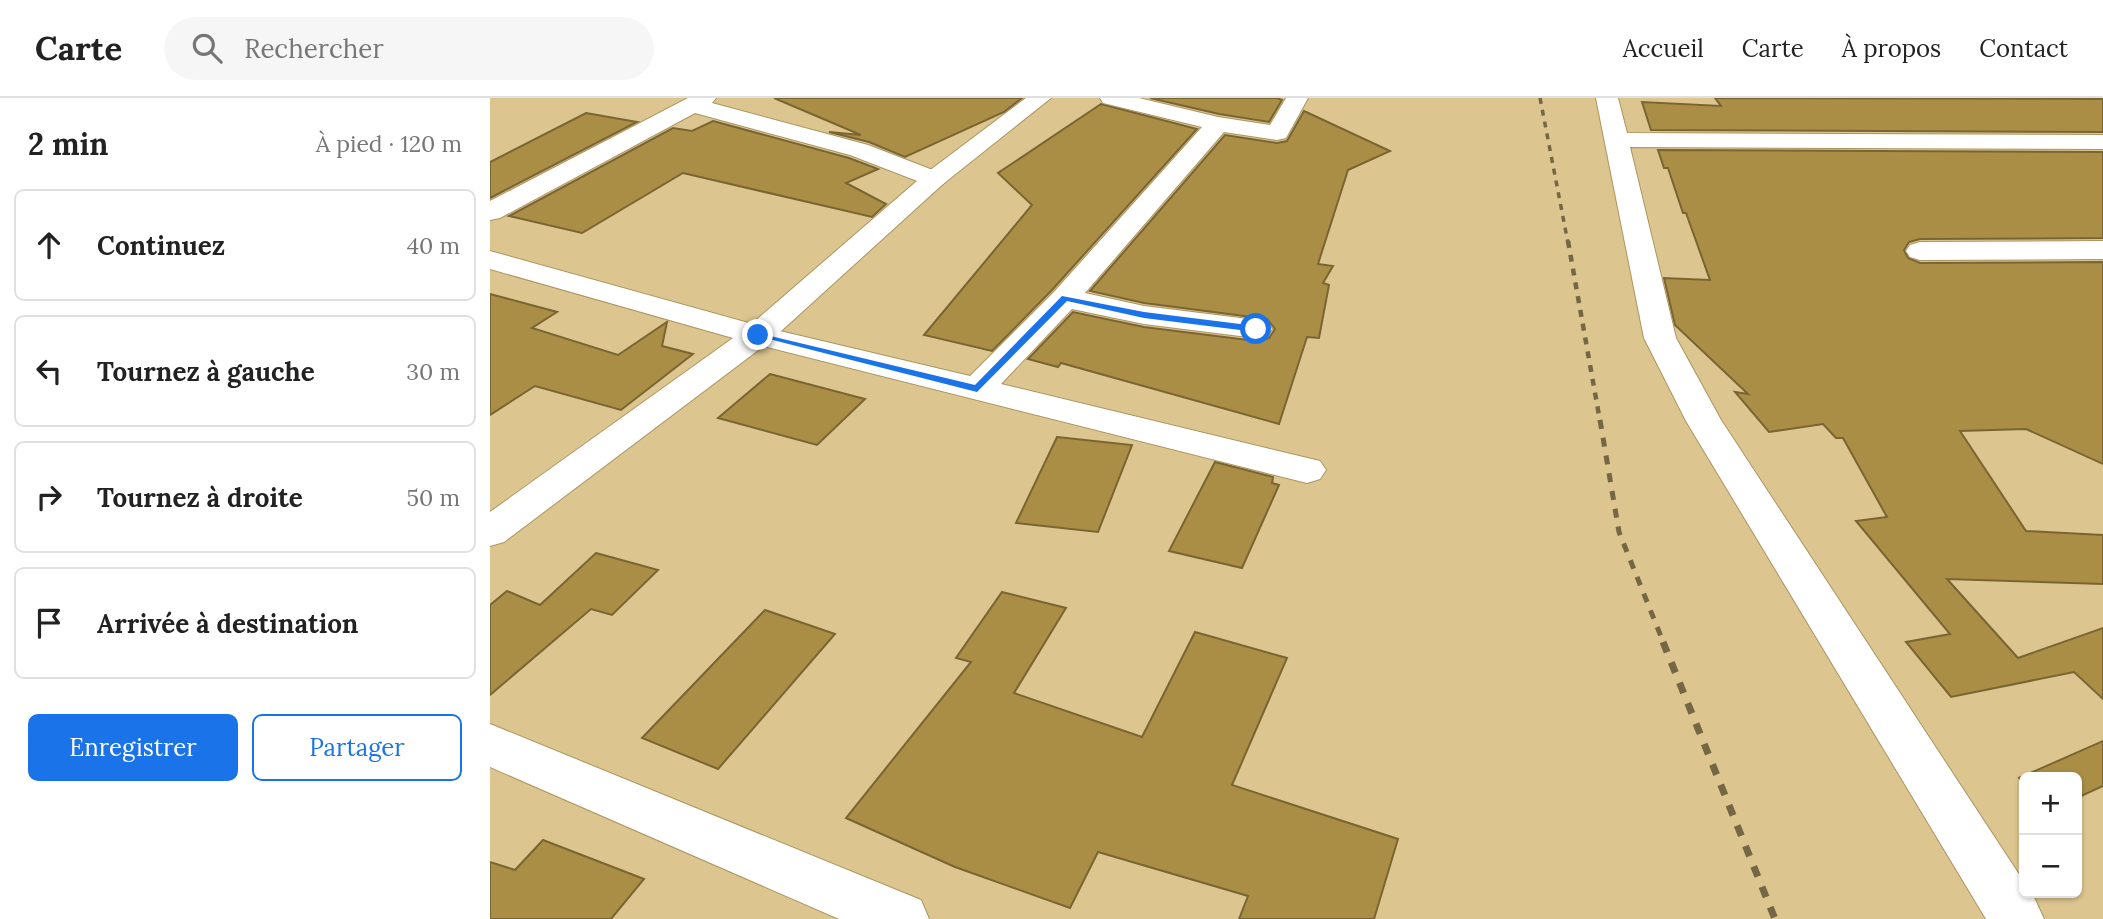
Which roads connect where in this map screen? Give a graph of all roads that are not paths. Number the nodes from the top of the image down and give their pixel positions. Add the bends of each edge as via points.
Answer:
1 (1040, 98) edge
2 (1111, 98) edge
3 (1297, 98) edge
4 (1607, 98) edge
5 (698, 101) edge
6 (1218, 124) junction
7 (1617, 140) junction
8 (2103, 142) edge
9 (934, 178) junction
10 (490, 212) edge
11 (2103, 250) edge
12 (1920, 251) dead end
13 (490, 260) edge
14 (1065, 298) junction
15 (1256, 329) dead end
16 (758, 335) junction
17 (977, 389) junction
18 (1307, 470) dead end
19 (490, 532) edge
20 (490, 745) edge
21 (902, 919) edge
22 (2017, 919) edge

1 - 9 street
2 - 6 street
3 - 6 street via 1278,133
4 - 7 street
5 - 9 street
5 - 10 street
6 - 14 street
7 - 8 street
7 - 22 street via 1660,338 1704,421
9 - 16 street
11 - 12 street
13 - 16 street
14 - 15 street via 1144,315
14 - 17 street
16 - 17 street
16 - 19 street
17 - 18 street
20 - 21 street

